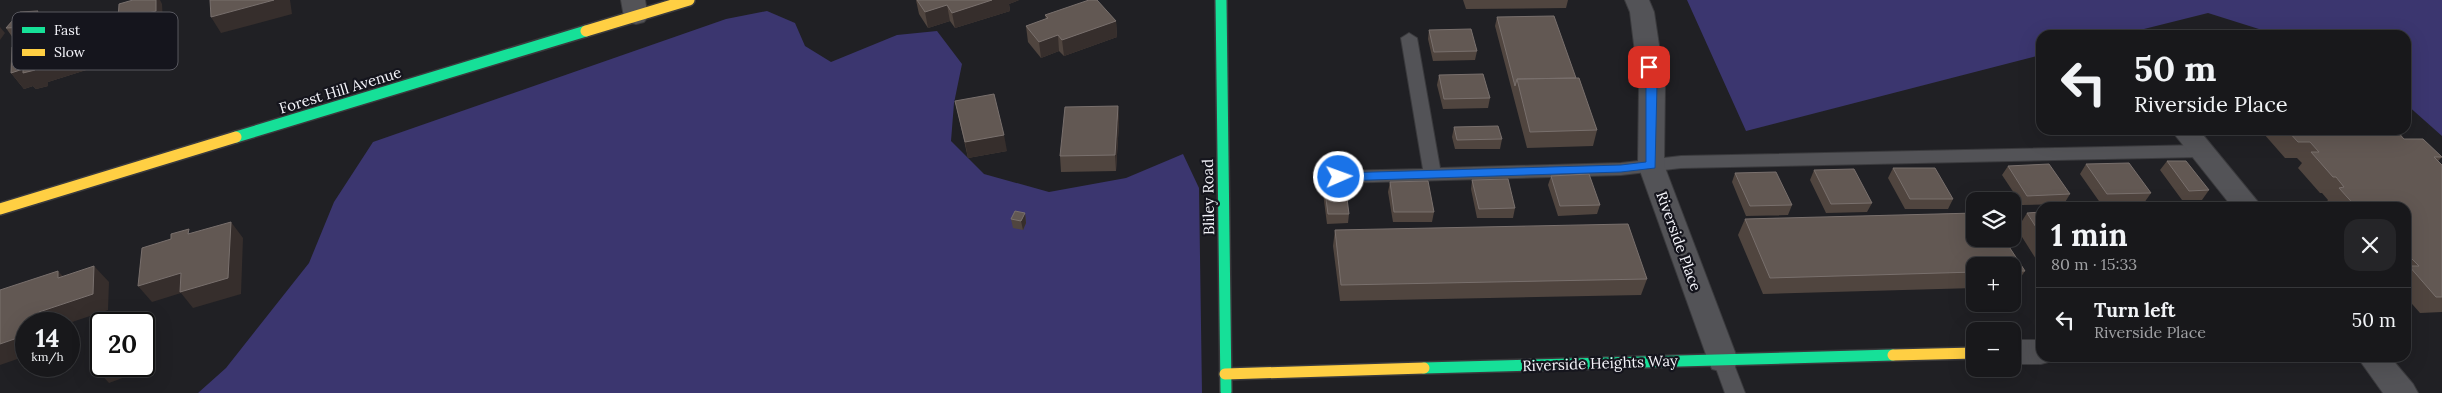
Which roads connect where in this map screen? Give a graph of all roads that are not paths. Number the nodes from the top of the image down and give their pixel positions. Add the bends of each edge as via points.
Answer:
1 (689, 0) edge
2 (1221, 0) edge
3 (1637, 0) edge
4 (635, 8) edge
5 (1408, 38) dead end
6 (2188, 135) edge
7 (2201, 151) junction
8 (1651, 165) junction
9 (1432, 174) junction
10 (1339, 177) dead end
11 (2244, 202) edge
12 (0, 209) edge
13 (2021, 352) edge
14 (2036, 352) edge
15 (1966, 353) edge
16 (1723, 360) junction
17 (2376, 362) edge
18 (1225, 374) junction
19 (1226, 393) edge
20 (1735, 393) edge
21 (2402, 393) edge

1 - 4 street, Forest Hill Avenue
2 - 18 street, Bliley Road
3 - 8 street, Riverside Place via 1642,12 1652,85
4 - 12 street, Forest Hill Avenue
5 - 9 lane
6 - 7 street
7 - 8 lane
7 - 11 street
8 - 9 lane via 1621,169
8 - 16 street, Riverside Place
9 - 10 lane
13 - 14 street
15 - 16 street, Riverside Heights Way
16 - 18 street, Riverside Heights Way
16 - 20 lane
17 - 21 street
18 - 19 street, Bliley Road

